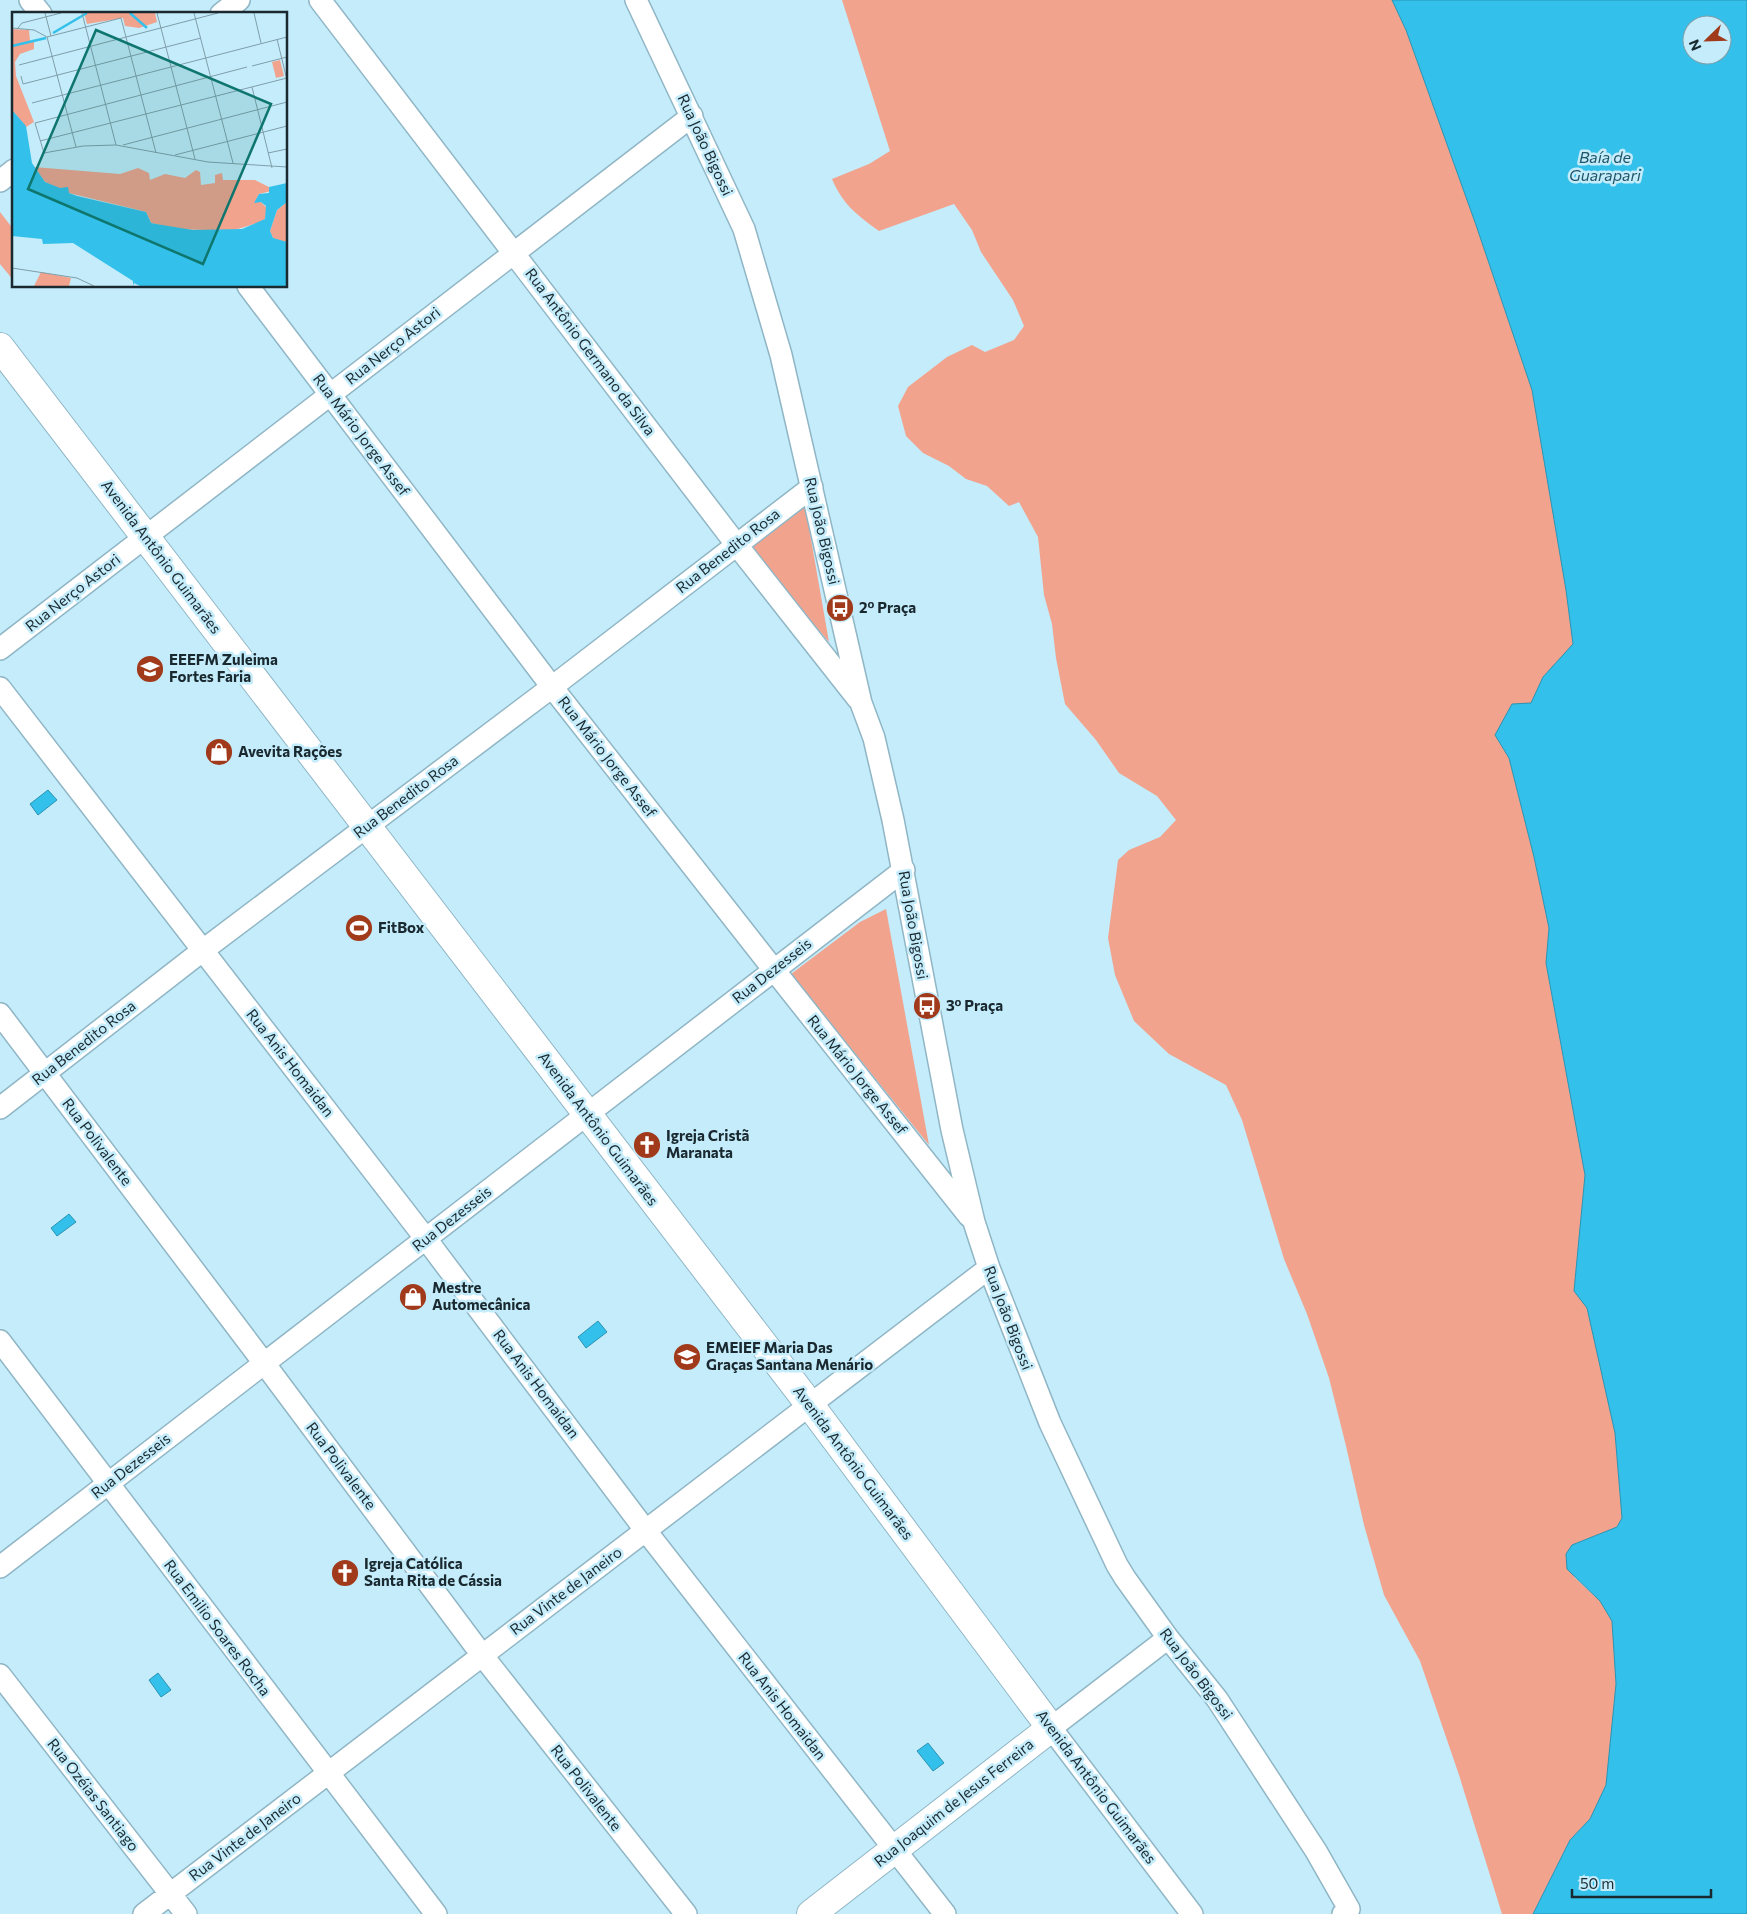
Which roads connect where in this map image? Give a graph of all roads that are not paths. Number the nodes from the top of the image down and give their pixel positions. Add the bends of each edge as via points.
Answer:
1 (30, 0) edge
2 (239, 0) edge
3 (320, 0) edge
4 (636, 0) edge
5 (39, 12) edge
6 (224, 12) edge
7 (692, 116) junction
8 (12, 172) edge
9 (0, 181) edge
10 (514, 252) junction
11 (250, 288) edge
12 (0, 347) edge
13 (330, 394) junction
14 (812, 487) junction
15 (145, 537) junction
16 (736, 544) junction
17 (0, 649) edge
18 (552, 687) junction
19 (0, 688) edge
20 (861, 704) junction
21 (367, 826) junction
22 (904, 870) junction
23 (202, 951) junction
24 (774, 970) junction
25 (0, 1014) edge
26 (45, 1073) junction
27 (0, 1108) edge
28 (587, 1114) junction
29 (974, 1222) junction
30 (426, 1238) junction
31 (988, 1268) junction
32 (0, 1341) edge
33 (264, 1363) junction
34 (810, 1405) junction
35 (108, 1484) junction
36 (646, 1530) junction
37 (0, 1567) edge
38 (1168, 1638) junction
39 (482, 1656) junction
40 (0, 1675) edge
41 (1051, 1728) junction
42 (328, 1774) junction
43 (894, 1850) junction
44 (170, 1894) junction
45 (1346, 1912) edge
46 (144, 1914) edge
47 (186, 1914) edge
48 (436, 1914) edge
49 (686, 1914) edge
50 (811, 1914) edge
51 (944, 1914) edge
52 (1192, 1914) edge

1 - 5 street
2 - 6 street
3 - 10 street, Rua Antônio Germano da Silva
4 - 7 street, Rua João Bigossi
7 - 10 street, Rua Nerço Astori
7 - 14 street, Rua João Bigossi via 744,229 782,355
8 - 9 street
10 - 13 street, Rua Nerço Astori
10 - 16 street, Rua Antônio Germano da Silva
11 - 13 street, Rua Mário Jorge Assef
12 - 15 street, Avenida Antônio Guimarães
13 - 15 street, Rua Nerço Astori
13 - 18 street, Rua Mário Jorge Assef
14 - 16 street, Rua Benedito Rosa
14 - 20 street, Rua João Bigossi
15 - 17 street, Rua Nerço Astori
15 - 21 street, Avenida Antônio Guimarães
16 - 18 street, Rua Benedito Rosa
16 - 20 street, Rua Antônio Germano da Silva
18 - 21 street, Rua Benedito Rosa
18 - 24 street, Rua Mário Jorge Assef
19 - 23 street, Rua Anis Homaidan
20 - 22 street, Rua João Bigossi via 874,738
21 - 23 street, Rua Benedito Rosa
21 - 28 street, Avenida Antônio Guimarães
22 - 24 street, Rua Dezesseis
22 - 29 street, Rua João Bigossi via 927,1006
23 - 26 street, Rua Benedito Rosa
23 - 30 street, Rua Anis Homaidan
24 - 28 street, Rua Dezesseis
24 - 29 street, Rua Mário Jorge Assef
25 - 26 street, Rua Polivalente
26 - 27 street, Rua Benedito Rosa
26 - 33 street, Rua Polivalente
28 - 30 street, Rua Dezesseis
28 - 34 street, Avenida Antônio Guimarães
29 - 31 street, Rua João Bigossi
30 - 33 street, Rua Dezesseis
30 - 36 street, Rua Anis Homaidan
31 - 34 street, Rua Vinte de Janeiro
31 - 38 street, Rua João Bigossi via 1050,1423 1118,1565
32 - 35 street, Rua Emilio Soares Rocha
33 - 35 street, Rua Dezesseis
33 - 39 street, Rua Polivalente
34 - 36 street, Rua Vinte de Janeiro
34 - 41 street, Avenida Antônio Guimarães
35 - 37 street, Rua Dezesseis
35 - 42 street, Rua Emilio Soares Rocha
36 - 39 street, Rua Vinte de Janeiro
36 - 43 street, Rua Anis Homaidan
38 - 41 street, Rua Joaquim de Jesus Ferreira
38 - 45 street, Rua João Bigossi via 1217,1699 1316,1850
39 - 42 street, Rua Vinte de Janeiro
39 - 49 street, Rua Polivalente
40 - 44 street, Rua Ozéias Santiago
41 - 43 street, Rua Joaquim de Jesus Ferreira
41 - 52 street, Avenida Antônio Guimarães
42 - 44 street, Rua Vinte de Janeiro
42 - 48 street, Rua Emilio Soares Rocha
43 - 50 street, Rua Joaquim de Jesus Ferreira
43 - 51 street, Rua Anis Homaidan
44 - 46 street, Rua Vinte de Janeiro
44 - 47 street, Rua Ozéias Santiago

